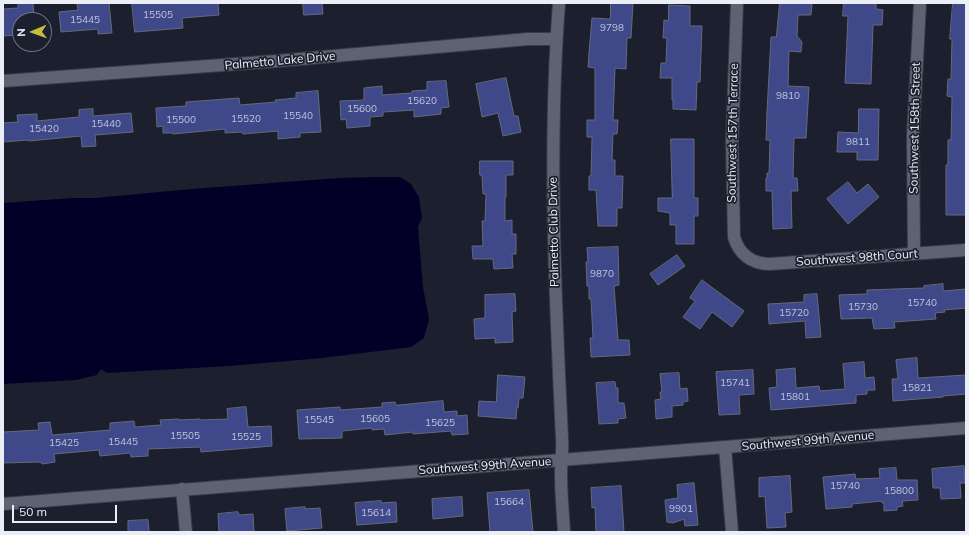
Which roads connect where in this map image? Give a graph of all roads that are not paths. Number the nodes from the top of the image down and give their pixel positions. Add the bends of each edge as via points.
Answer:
1 (559, 3) edge
2 (737, 3) edge
3 (920, 3) edge
4 (556, 39) junction
5 (3, 81) edge
6 (966, 250) edge
7 (914, 254) junction
8 (748, 258) joint
9 (966, 428) edge
10 (725, 448) junction
11 (562, 460) junction
12 (182, 489) junction
13 (3, 504) edge
14 (186, 532) edge
15 (564, 532) edge
16 (732, 532) edge

1 - 4 street, Palmetto Club Drive
2 - 8 street, Southwest 157th Terrace via 732,226 737,245
3 - 7 street, Southwest 158th Street via 913,136
4 - 5 street, Palmetto Lake Drive via 528,39
4 - 11 street, Palmetto Club Drive via 553,127 554,255
6 - 7 street, Southwest 98th Court
7 - 8 street, Southwest 98th Court via 770,264 758,263
9 - 10 street, Southwest 99th Avenue
10 - 11 street, Southwest 99th Avenue
10 - 16 street
11 - 12 street, Southwest 99th Avenue
11 - 15 street, Palmetto Club Drive
12 - 13 street, Southwest 99th Avenue
12 - 14 street

